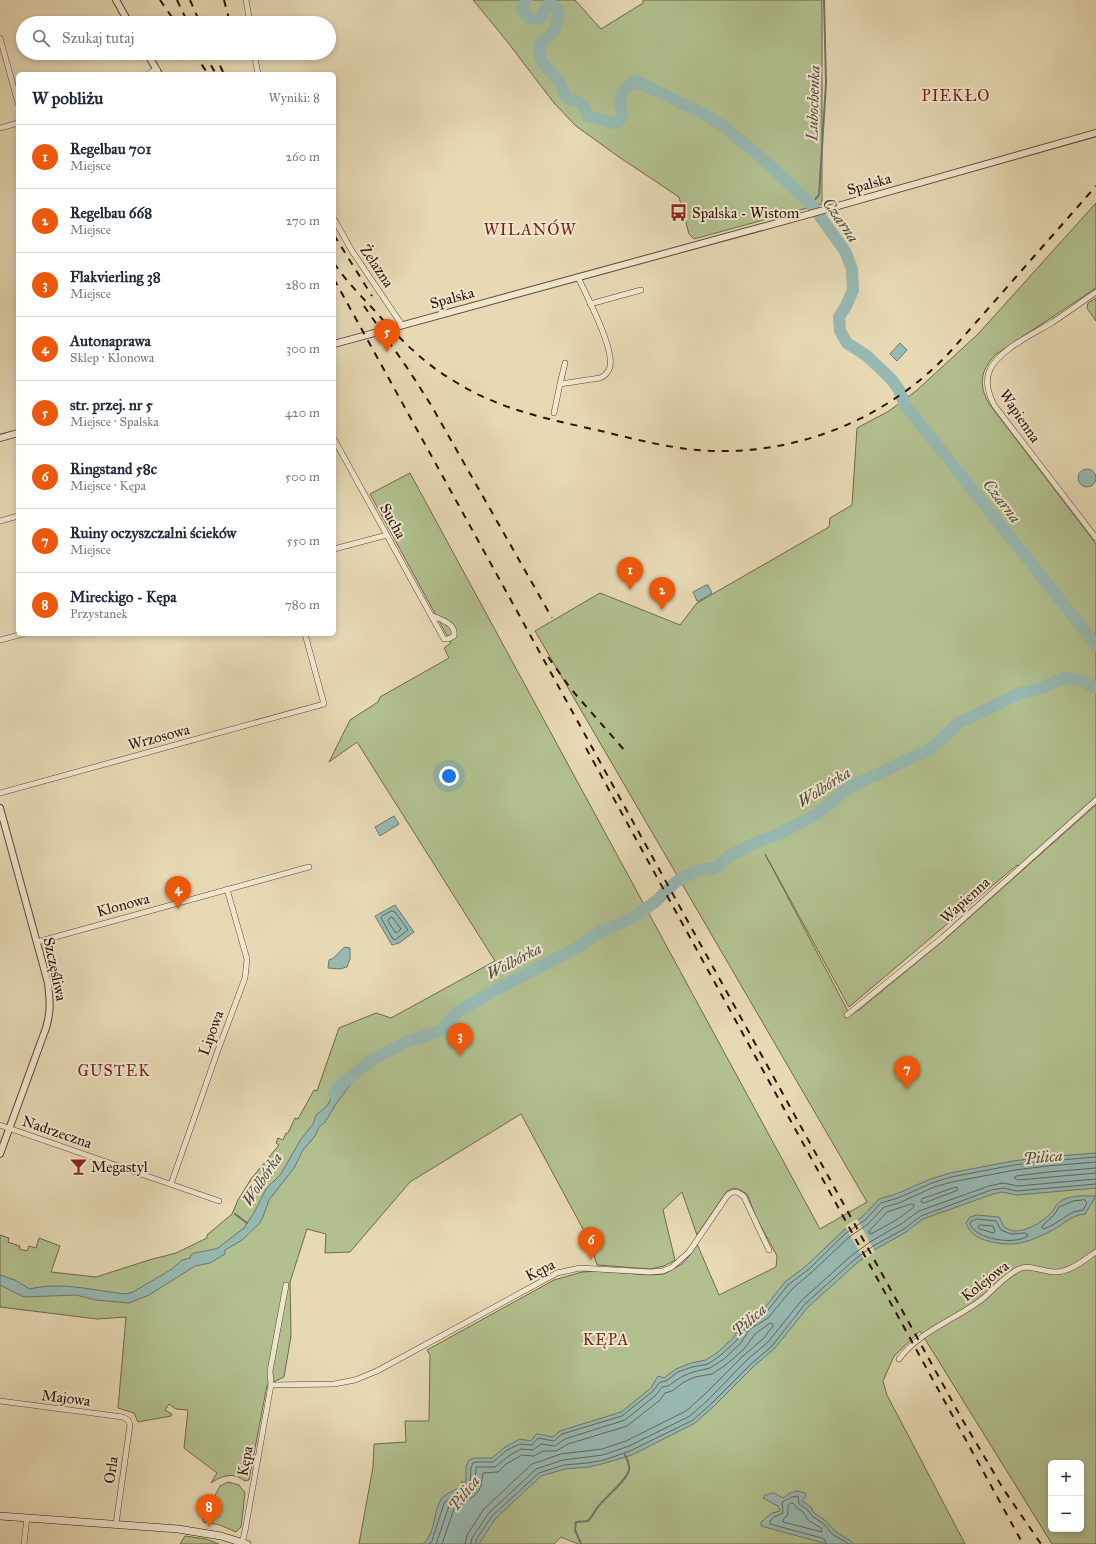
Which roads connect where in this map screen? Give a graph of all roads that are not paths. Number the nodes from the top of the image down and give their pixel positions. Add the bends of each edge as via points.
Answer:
1 (116, 0) edge
2 (246, 0) edge
3 (125, 16) edge
4 (249, 16) edge
5 (0, 38) edge
6 (151, 60) edge
7 (255, 60) edge
8 (158, 72) edge
9 (258, 72) edge
10 (16, 96) edge
11 (16, 124) edge
12 (0, 128) edge
13 (1096, 133) edge
14 (336, 223) edge
15 (578, 277) junction
16 (641, 290) dead end
17 (1096, 292) edge
18 (590, 304) junction
19 (402, 325) junction
20 (336, 343) edge
21 (565, 363) dead end
22 (560, 384) junction
23 (554, 413) dead end
24 (16, 434) edge
25 (0, 438) edge
26 (336, 442) edge
27 (16, 517) edge
28 (0, 521) edge
29 (387, 535) junction
30 (1096, 538) edge
31 (336, 548) edge
32 (431, 615) junction
33 (16, 636) edge
34 (305, 636) edge
35 (0, 640) edge
36 (0, 792) edge
37 (1096, 800) edge
38 (0, 808) edge
39 (309, 867) dead end
40 (227, 889) junction
41 (37, 942) junction
42 (847, 1015) dead end
43 (0, 1125) edge
44 (9, 1128) junction
45 (0, 1154) edge
46 (171, 1184) junction
47 (219, 1201) dead end
48 (769, 1250) dead end
49 (1096, 1252) edge
50 (286, 1285) dead end
51 (898, 1359) dead end
52 (272, 1385) junction
53 (0, 1401) edge
54 (128, 1420) joint
55 (0, 1516) edge
56 (27, 1518) junction
57 (116, 1524) junction
58 (244, 1543) edge
59 (24, 1544) edge

1 - 3 street
2 - 4 street
5 - 10 street
6 - 8 street
7 - 9 street
11 - 12 street
13 - 15 street, Spalska
14 - 19 street, Żelazna
15 - 18 street
15 - 19 street, Spalska
16 - 18 street
17 - 30 street, Wapienna via 998,359 989,372 988,385 994,405
18 - 22 street via 603,332 610,368 605,376 600,378
19 - 20 street, Spalska
21 - 22 street
22 - 23 street
24 - 25 street
26 - 29 street, Sucha
27 - 28 street
29 - 31 street
29 - 32 street, Sucha
32 - 32 street, Sucha via 444,639 454,636 455,630 452,625
33 - 35 street
34 - 36 street, Wrzosowa via 324,704
37 - 42 street, Wapienna via 942,937
38 - 41 street, Szczęśliwa
39 - 40 street, Klonowa
40 - 41 street, Klonowa
40 - 46 street, Lipowa via 247,959 247,968
41 - 44 street, Szczęśliwa via 48,983 50,1013
43 - 44 street, Nadrzeczna
44 - 45 street, Szczęśliwa
44 - 46 street, Nadrzeczna
46 - 47 street, Nadrzeczna
48 - 52 street, Kępa via 744,1197 740,1193 730,1193 689,1252 663,1271 580,1268 557,1273 378,1371 355,1380 334,1384
49 - 51 street, Kolejowa via 1070,1268 1056,1272 1035,1268 1019,1269 968,1310 942,1323 906,1349
50 - 52 street, Kępa via 270,1371
52 - 58 street, Kępa
53 - 54 street, Majowa via 123,1417
54 - 57 street, Orla via 130,1425
55 - 56 main road
56 - 57 main road
56 - 59 street
57 - 58 main road via 207,1533

